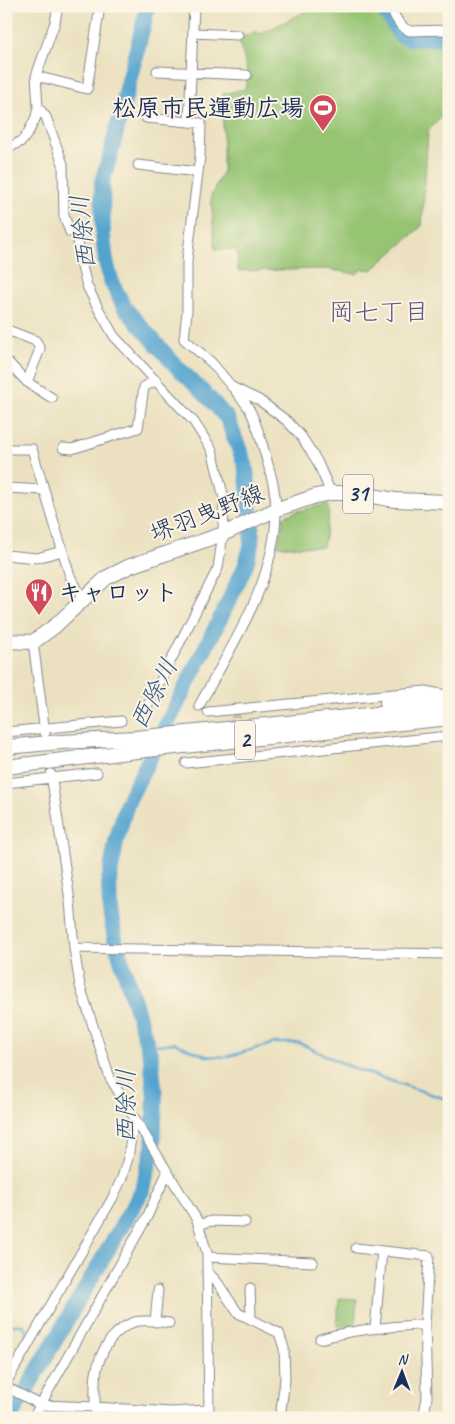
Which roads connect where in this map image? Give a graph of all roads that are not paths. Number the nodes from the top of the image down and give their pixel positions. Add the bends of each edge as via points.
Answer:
1 (58, 6) edge
2 (100, 6) edge
3 (389, 6) edge
4 (195, 7) edge
5 (449, 30) edge
6 (192, 33) junction
7 (238, 35) dead end
8 (157, 71) dead end
9 (191, 72) junction
10 (247, 75) dead end
11 (36, 76) junction
12 (38, 107) junction
13 (146, 118) dead end
14 (189, 122) junction
15 (6, 149) edge
16 (138, 165) dead end
17 (198, 172) junction
18 (6, 336) edge
19 (6, 360) edge
20 (156, 380) junction
21 (27, 382) junction
22 (232, 387) junction
23 (52, 398) dead end
24 (63, 448) dead end
25 (6, 449) edge
26 (6, 488) edge
27 (44, 490) junction
28 (331, 493) junction
29 (449, 502) edge
30 (273, 511) junction
31 (226, 533) junction
32 (62, 551) junction
33 (6, 555) edge
34 (83, 599) junction
35 (6, 641) edge
36 (33, 642) junction
37 (449, 696) edge
38 (199, 706) dead end
39 (449, 707) edge
40 (146, 709) dead end
41 (208, 712) dead end
42 (449, 718) edge
43 (121, 721) dead end
44 (316, 726) junction
45 (449, 727) edge
46 (182, 728) junction
47 (45, 730) junction
48 (6, 732) edge
49 (449, 736) edge
50 (6, 747) edge
51 (171, 752) junction
52 (186, 763) dead end
53 (6, 767) edge
54 (97, 773) dead end
55 (51, 776) junction
56 (6, 783) edge
57 (74, 948) junction
58 (449, 954) edge
59 (137, 1122) junction
60 (166, 1171) junction
61 (245, 1222) dead end
62 (198, 1225) junction
63 (356, 1248) dead end
64 (382, 1251) junction
65 (207, 1257) junction
66 (313, 1262) dead end
67 (207, 1271) junction
68 (250, 1288) dead end
69 (158, 1290) dead end
70 (251, 1318) junction
71 (155, 1322) junction
72 (169, 1323) dead end
73 (425, 1324) junction
74 (375, 1328) junction
75 (320, 1339) dead end
76 (8, 1386) edge
77 (39, 1404) junction
78 (95, 1407) junction
79 (209, 1414) edge
80 (33, 1418) edge
81 (96, 1418) edge
82 (280, 1418) edge
83 (423, 1418) edge

1 - 11 street via 56,22
2 - 11 street via 87,88
3 - 5 street via 404,29
4 - 6 street
6 - 7 street
6 - 9 street
8 - 9 street
9 - 10 street
9 - 14 street
11 - 12 street
12 - 15 street via 28,133
12 - 20 street via 46,117 63,164 64,216 70,232 77,231 87,286 114,336
13 - 14 street
14 - 17 street via 201,123
16 - 17 street
17 - 22 street via 187,260 184,339 212,363
18 - 21 street via 10,331 36,341 40,350
19 - 21 street
20 - 24 street via 144,387 138,428 72,449
20 - 31 street via 194,422 212,450 224,498
21 - 23 street
22 - 28 street via 259,400 288,421 317,461
22 - 30 street via 248,407 259,435 274,485
25 - 27 street via 32,450
26 - 27 street
27 - 32 street
28 - 29 main road, 堺羽曳野線 / 31
28 - 30 main road, 堺羽曳野線 / 31
30 - 31 main road, 堺羽曳野線 / 31
30 - 38 street via 270,558 255,601
31 - 34 main road, 堺羽曳野線 / 31 via 130,566 106,578
31 - 40 street via 218,568
32 - 33 street via 37,558
32 - 34 street via 70,576
34 - 36 main road, 堺羽曳野線 / 31
35 - 36 main road
36 - 47 street
37 - 41 street via 425,691
37 - 46 main road
39 - 44 main road, 2
42 - 44 main road, 2
43 - 47 street
44 - 46 main road, 2
44 - 51 main road, 2
45 - 51 main road
46 - 50 main road
47 - 48 street
49 - 52 street
51 - 53 main road
54 - 55 street
55 - 56 street
55 - 57 street
57 - 58 street
57 - 59 street via 80,986 110,1078
59 - 60 street
59 - 76 street via 122,1178 112,1199
60 - 62 street
60 - 77 street via 147,1217
61 - 62 street via 211,1221
62 - 65 street
63 - 64 street
64 - 73 street via 429,1256
64 - 74 street
65 - 66 street
65 - 67 street
67 - 70 street via 238,1313
67 - 79 street
68 - 70 street
69 - 71 street
70 - 82 street via 279,1333 284,1348 285,1379
71 - 72 street
71 - 78 street via 134,1322 117,1331 96,1369
73 - 74 street
73 - 83 street via 427,1398
74 - 75 street
76 - 77 street
77 - 78 street
77 - 80 street
78 - 79 street
78 - 81 street

